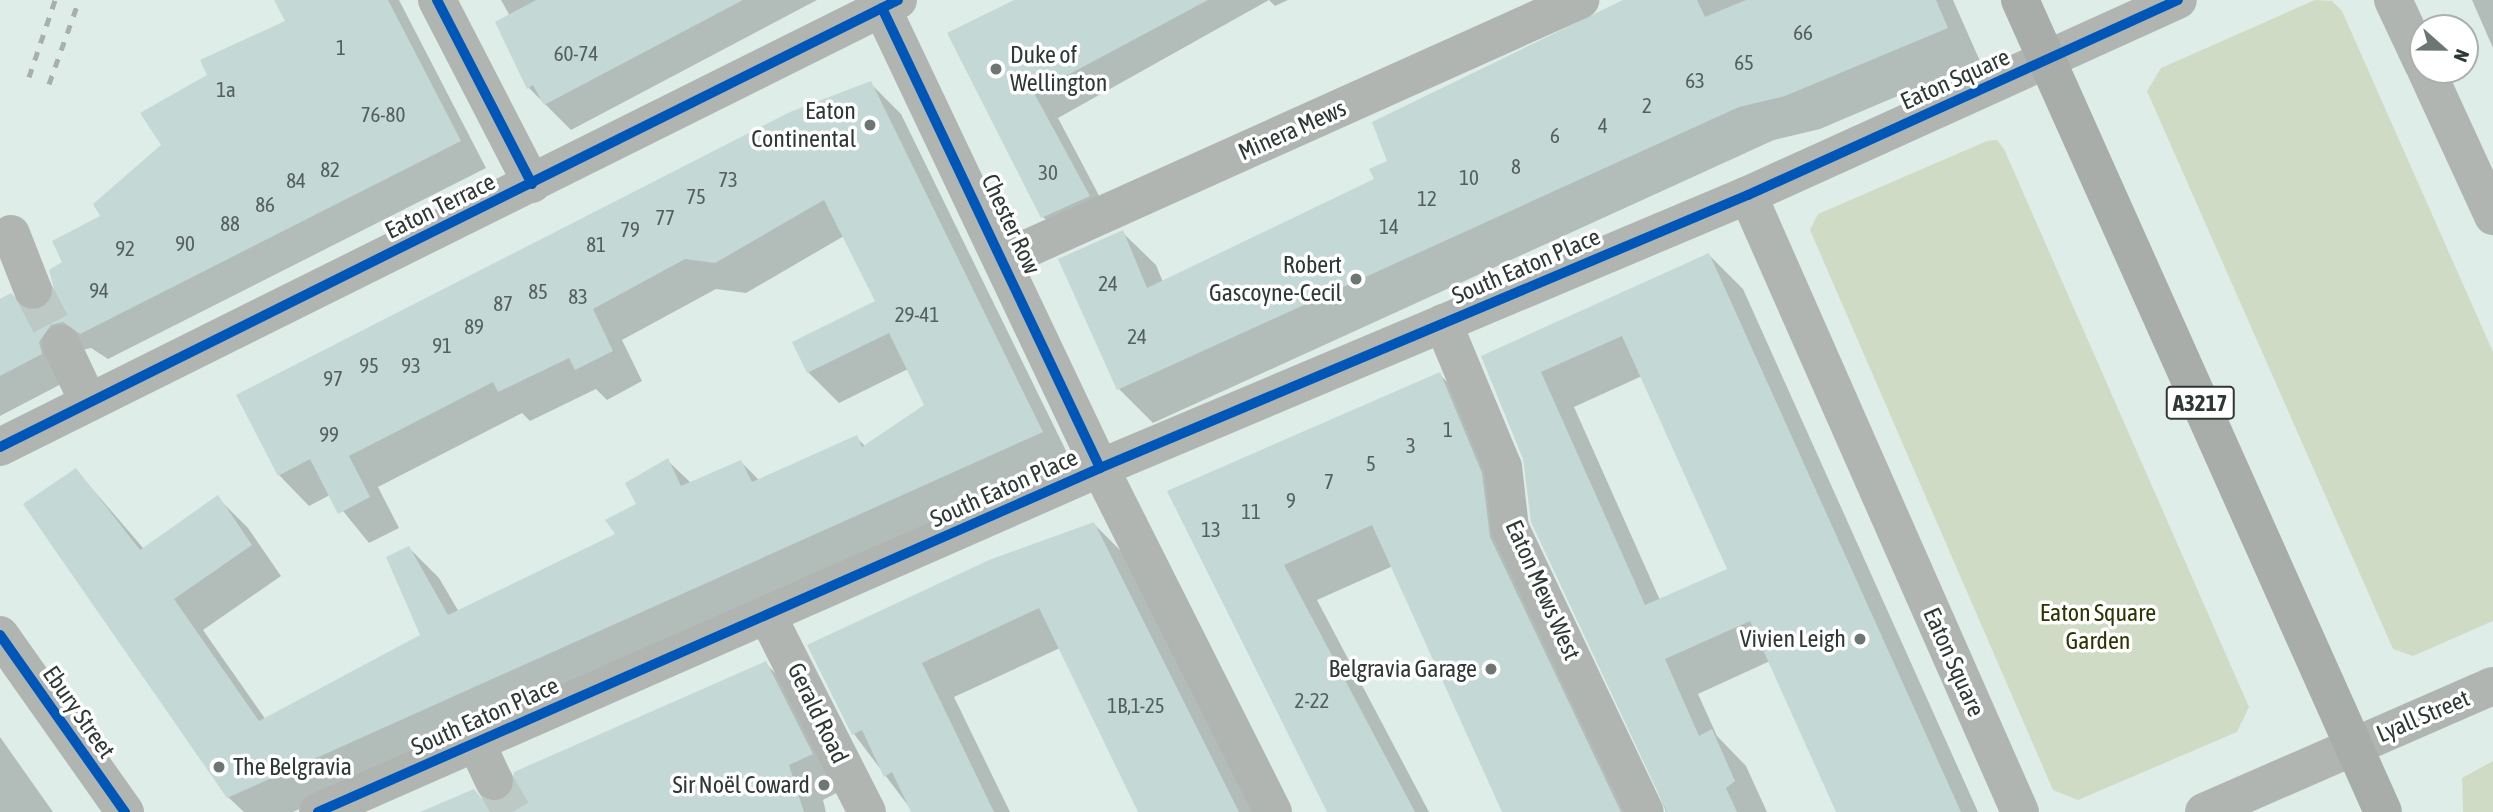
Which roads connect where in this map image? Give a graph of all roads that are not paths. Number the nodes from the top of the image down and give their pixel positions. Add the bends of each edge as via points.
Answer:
1 (437, 0) edge
2 (1580, 0) edge
3 (2020, 0) edge
4 (2178, 0) edge
5 (2393, 0) edge
6 (886, 3) edge
7 (2409, 34) edge
8 (2046, 61) junction
9 (2432, 84) edge
10 (532, 184) junction
11 (1748, 195) junction
12 (2493, 216) edge
13 (11, 234) dead end
14 (1004, 259) junction
15 (33, 290) tunnel mouth
16 (1443, 323) junction
17 (61, 344) tunnel mouth
18 (89, 401) junction
19 (0, 447) edge
20 (1100, 468) junction
21 (767, 615) junction
22 (0, 635) edge
23 (2493, 686) edge
24 (476, 743) junction
25 (2354, 746) junction
26 (494, 781) tunnel mouth
27 (125, 812) edge
28 (318, 812) edge
29 (867, 812) edge
30 (1273, 812) edge
31 (1645, 812) edge
32 (2020, 812) edge
33 (2204, 812) edge
34 (2383, 812) edge

1 - 10 street
2 - 14 street, Minera Mews
3 - 8 main road, A3217
4 - 8 street, Eaton Square
5 - 7 street
6 - 10 street, Eaton Terrace
6 - 14 street, Chester Row
8 - 11 street, Eaton Square
8 - 25 main road, Eaton Square / A3217
9 - 12 street
10 - 18 street, Eaton Terrace
11 - 16 street, South Eaton Place
11 - 32 street, Eaton Square
13 - 15 street
14 - 20 street, Chester Row
16 - 20 street, South Eaton Place
16 - 31 street, Eaton Mews West via 1503,467 1510,527
17 - 18 street
18 - 19 street, Eaton Terrace
20 - 21 street, South Eaton Place
20 - 30 street, Chester Row
21 - 24 street, South Eaton Place
21 - 29 street, Gerald Road
22 - 27 street, Ebury Street
23 - 25 street, Lyall Street
24 - 26 street
24 - 28 street, South Eaton Place
25 - 33 street, Lyall Street
25 - 34 main road, Eaton Square / A3217

